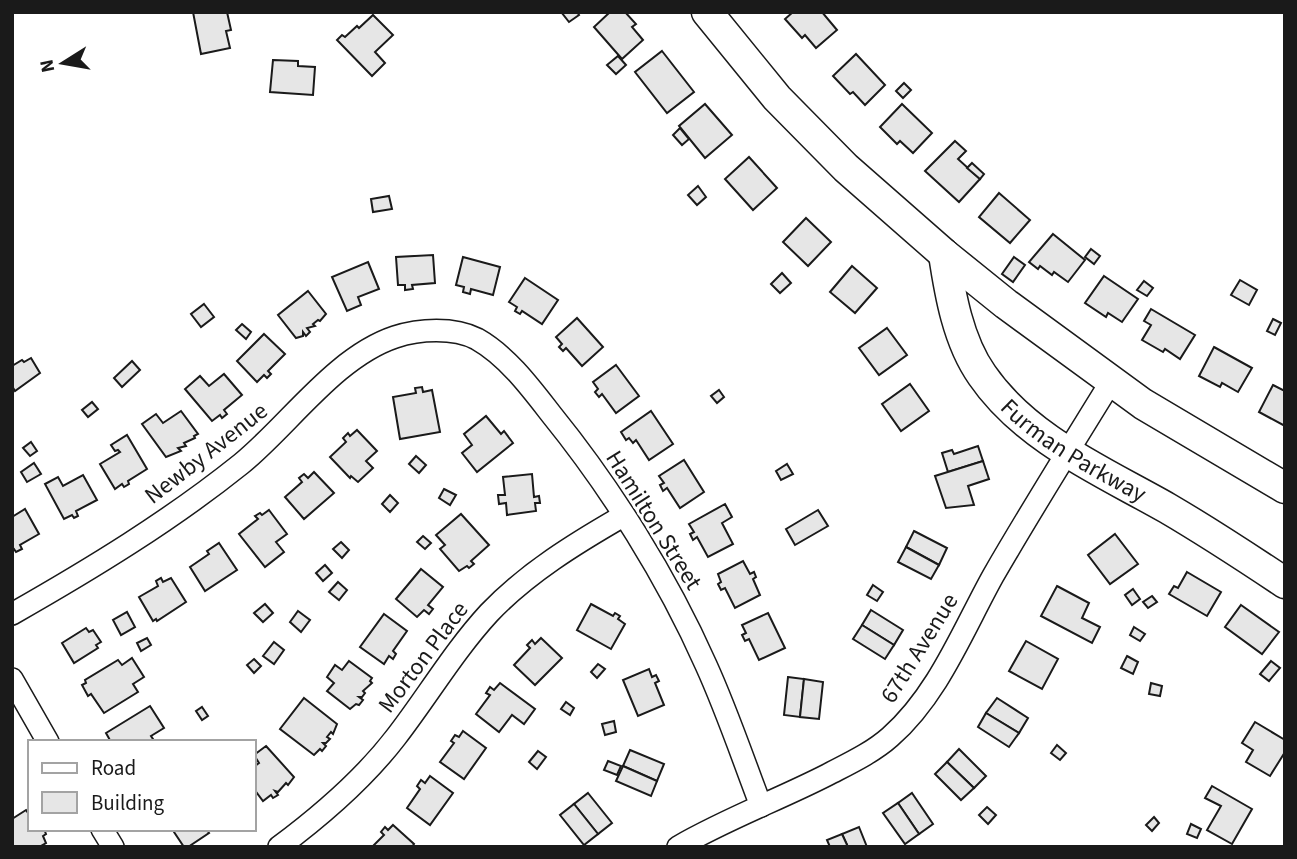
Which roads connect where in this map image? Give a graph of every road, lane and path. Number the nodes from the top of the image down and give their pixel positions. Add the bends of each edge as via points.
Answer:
1 (707, 12) edge
2 (944, 254) junction
3 (426, 332) joint
4 (1112, 380) junction
5 (1067, 453) junction
6 (1285, 488) edge
7 (623, 516) junction
8 (1285, 583) edge
9 (12, 614) edge
10 (12, 679) edge
11 (47, 740) edge
12 (761, 806) junction
13 (103, 831) edge
14 (113, 847) edge
15 (279, 847) edge
16 (678, 847) edge

1 - 2 street via 777,98 846,168
2 - 4 street
2 - 5 street, Furman Parkway via 954,307 980,373 998,396
3 - 7 street, Hamilton Street via 451,331 475,338 501,356 568,434
3 - 9 street, Newby Avenue via 396,337 356,357 272,437 203,493
4 - 5 street, 67th Avenue
4 - 6 street via 1174,424
5 - 8 street, Furman Parkway via 1196,525
5 - 12 street, 67th Avenue via 919,704 890,737 855,761
7 - 12 street, Hamilton Street via 667,587 706,665
7 - 15 street, Morton Place via 575,543 489,613 367,772
10 - 11 street
12 - 16 street, 67th Avenue
13 - 14 street

